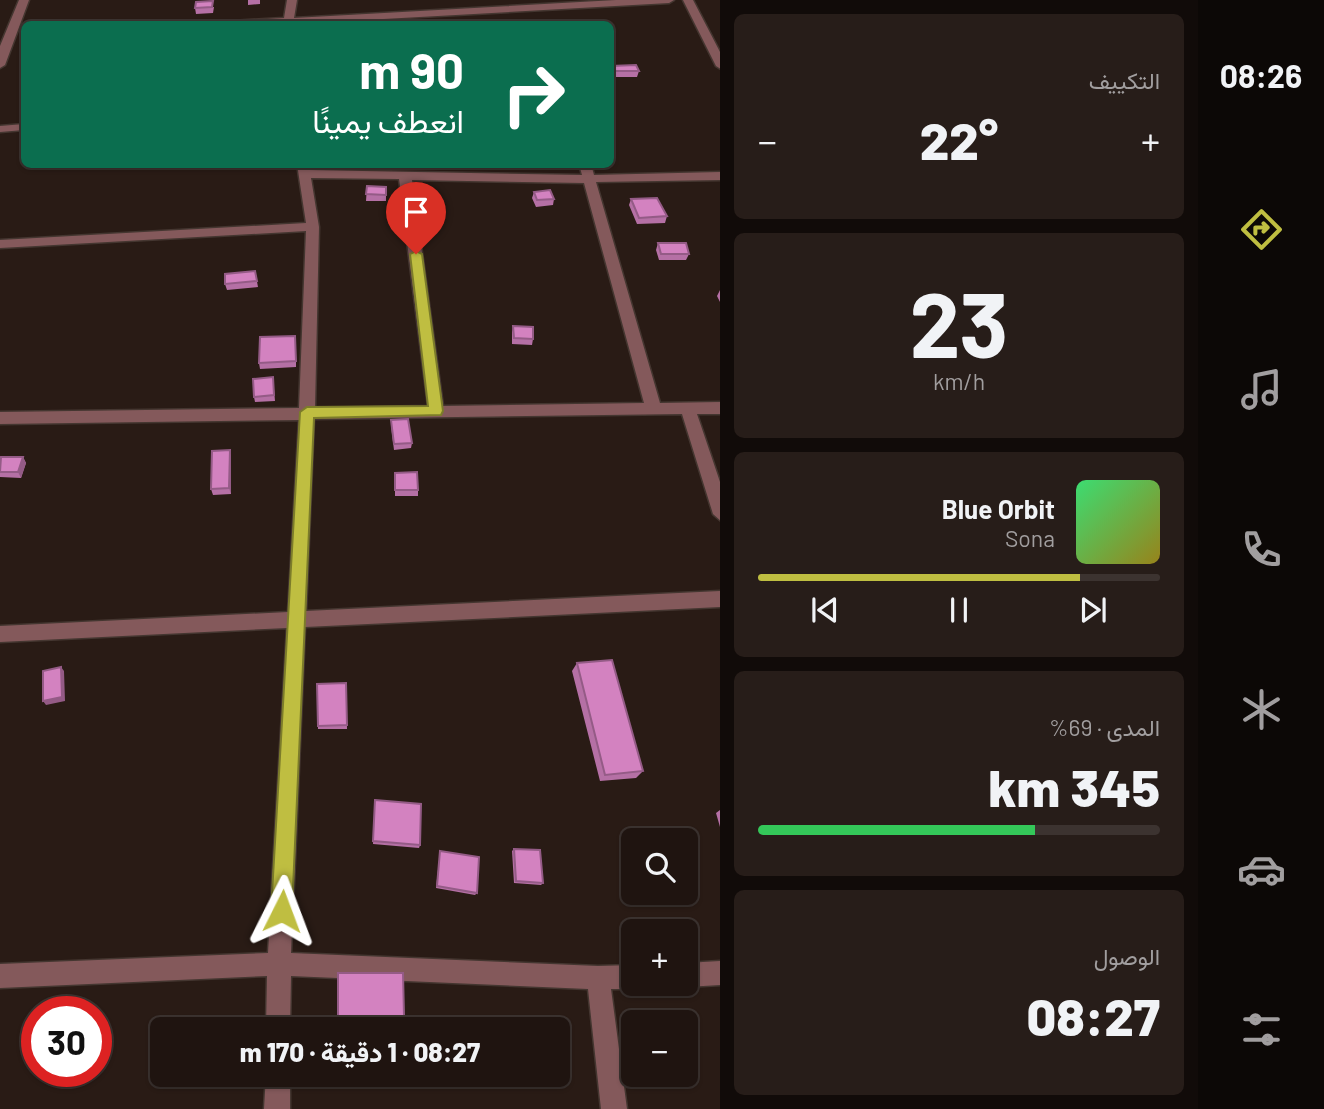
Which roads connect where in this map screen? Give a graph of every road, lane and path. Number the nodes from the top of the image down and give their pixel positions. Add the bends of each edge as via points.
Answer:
1 (24, 0) edge
2 (292, 0) edge
3 (669, 0) edge
4 (688, 0) edge
5 (563, 8) edge
6 (287, 21) edge
7 (324, 21) edge
8 (21, 38) edge
9 (3, 40) edge
10 (0, 65) edge
11 (720, 65) edge
12 (21, 128) edge
13 (0, 129) edge
14 (586, 168) edge
15 (304, 169) edge
16 (405, 176) junction
17 (720, 176) edge
18 (587, 179) junction
19 (313, 227) junction
20 (0, 244) edge
21 (720, 408) edge
22 (688, 409) junction
23 (654, 410) junction
24 (436, 411) junction
25 (307, 412) junction
26 (0, 418) edge
27 (720, 514) edge
28 (720, 599) edge
29 (297, 619) junction
30 (0, 634) edge
31 (279, 964) junction
32 (720, 973) edge
33 (698, 974) edge
34 (0, 976) edge
35 (621, 977) edge
36 (598, 978) junction
37 (278, 1017) edge
38 (278, 1087) edge
39 (277, 1109) edge
40 (614, 1109) edge

1 - 9 street
2 - 6 street
3 - 5 street
4 - 11 street
5 - 7 street
8 - 9 street
9 - 10 street
12 - 13 street
14 - 18 street
15 - 16 street
15 - 19 street
16 - 18 street
16 - 24 street
17 - 18 street
18 - 23 street
19 - 20 street
19 - 25 street
21 - 22 street
22 - 23 street
22 - 27 street
23 - 24 street
24 - 25 street
25 - 26 street
25 - 29 street
28 - 29 street
29 - 30 street
29 - 31 street
31 - 34 street
31 - 36 street
31 - 37 street
32 - 33 street
35 - 36 street
36 - 40 street
38 - 39 street

